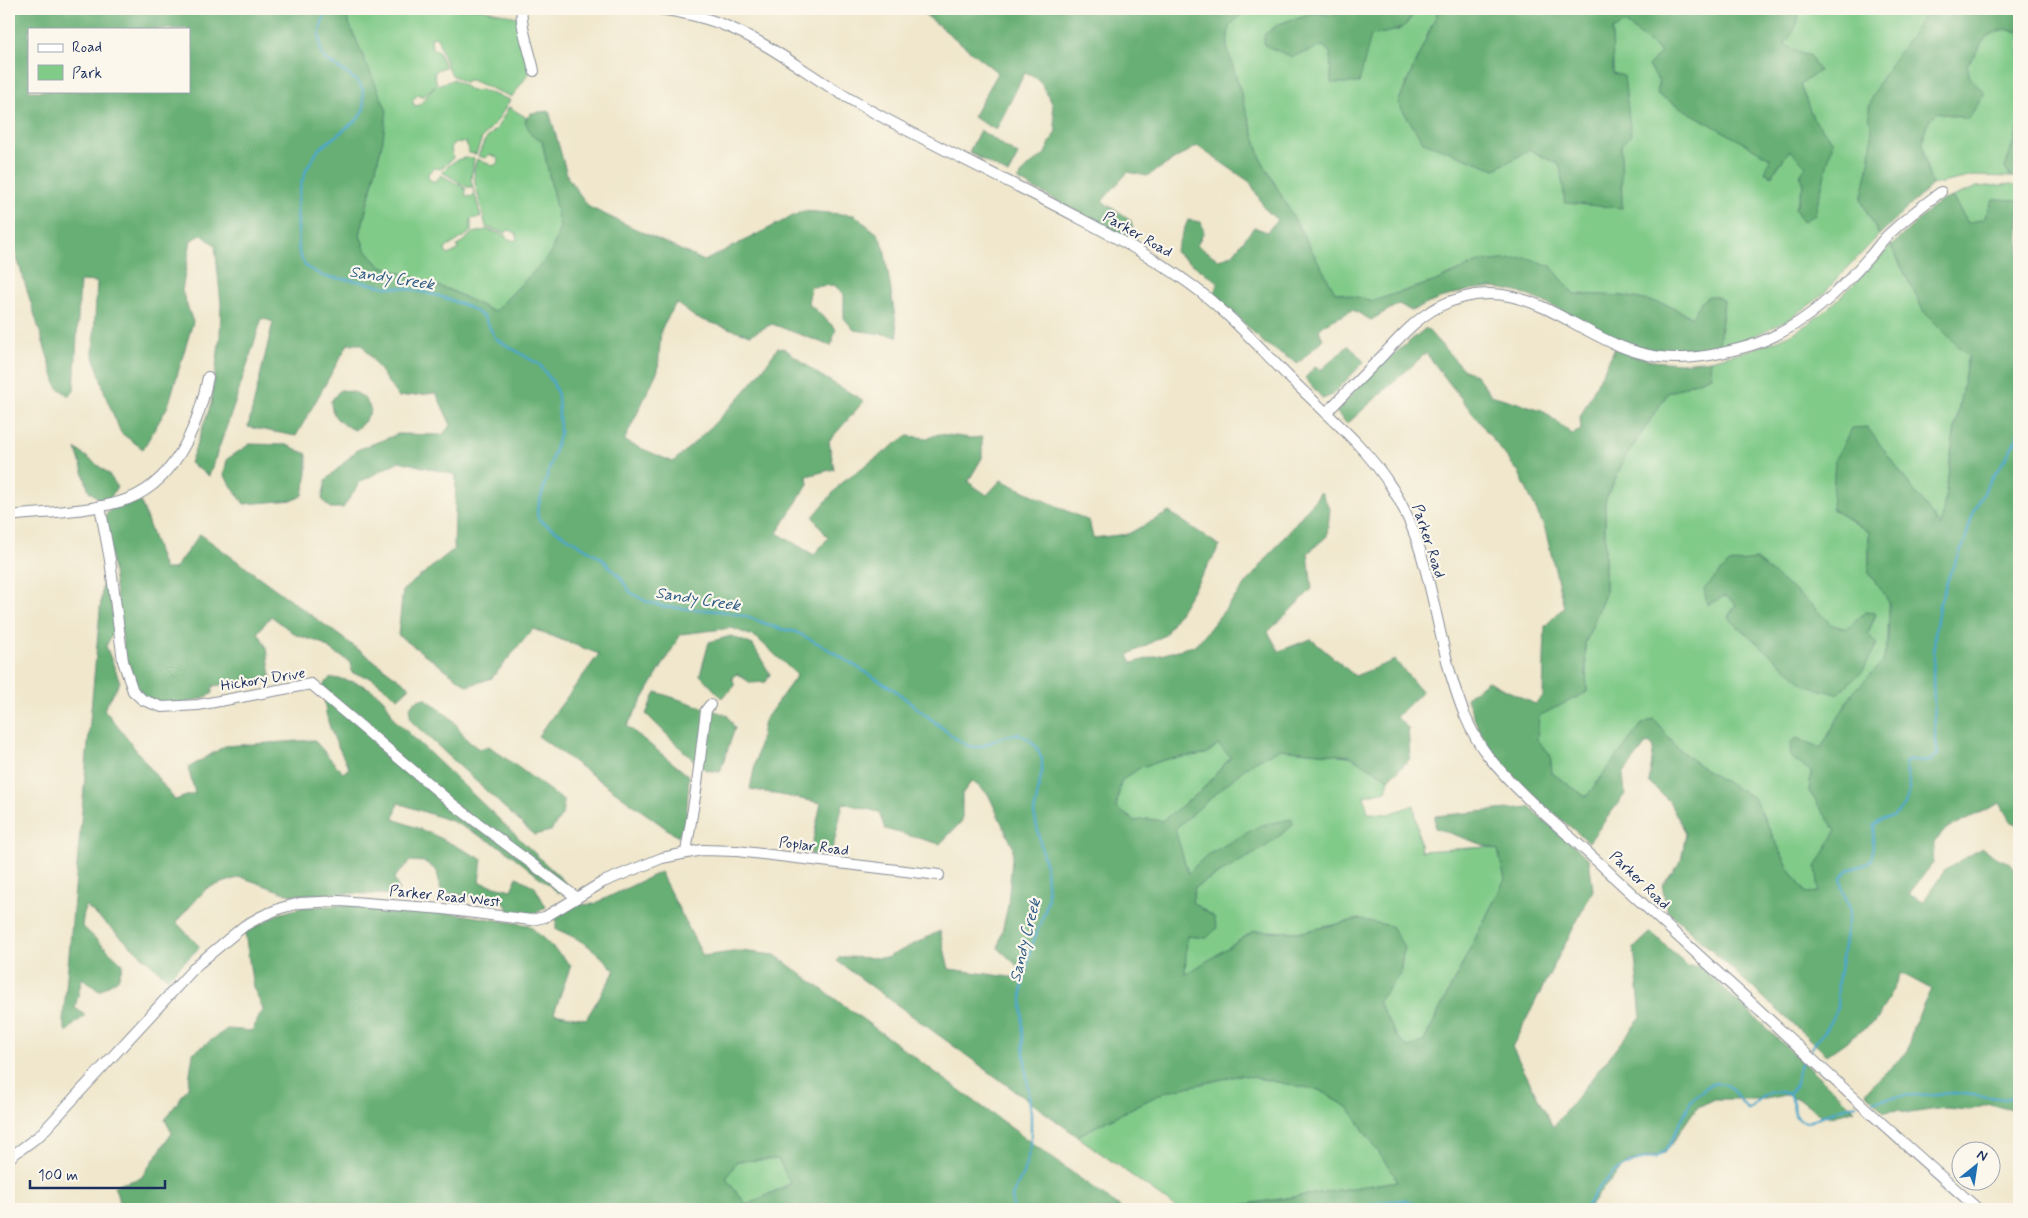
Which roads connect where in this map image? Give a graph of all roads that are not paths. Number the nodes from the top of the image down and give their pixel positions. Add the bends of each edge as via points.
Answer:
1 (522, 9) edge
2 (658, 9) edge
3 (534, 71) dead end
4 (1941, 192) dead end
5 (208, 377) dead end
6 (1326, 413) junction
7 (100, 506) junction
8 (9, 516) edge
9 (710, 705) dead end
10 (686, 852) junction
11 (939, 875) dead end
12 (576, 897) junction
13 (9, 1158) edge
14 (1978, 1209) edge

1 - 3 street via 522,27
2 - 6 street, Parker Road via 698,16 736,30 856,103 1136,249 1212,301
4 - 6 street via 1890,233 1835,293 1811,314 1751,345 1700,357 1660,358 1622,347 1532,302 1497,293 1479,295 1457,299 1425,315
5 - 7 street via 196,420 185,445 168,470 126,500
6 - 14 street, Parker Road via 1389,482 1407,514 1454,685 1470,726 1488,756 1531,801 1653,914
7 - 8 street
7 - 12 street, Hickory Drive via 123,661 133,691 143,700 162,707 198,705 311,684 454,805
9 - 10 street via 706,710
10 - 11 street, Poplar Road via 737,851
10 - 12 street, Parker Road West via 662,858 603,882
12 - 13 street, Parker Road West via 545,917 527,920 443,908 340,901 300,903 280,908 244,926 198,965 40,1134

